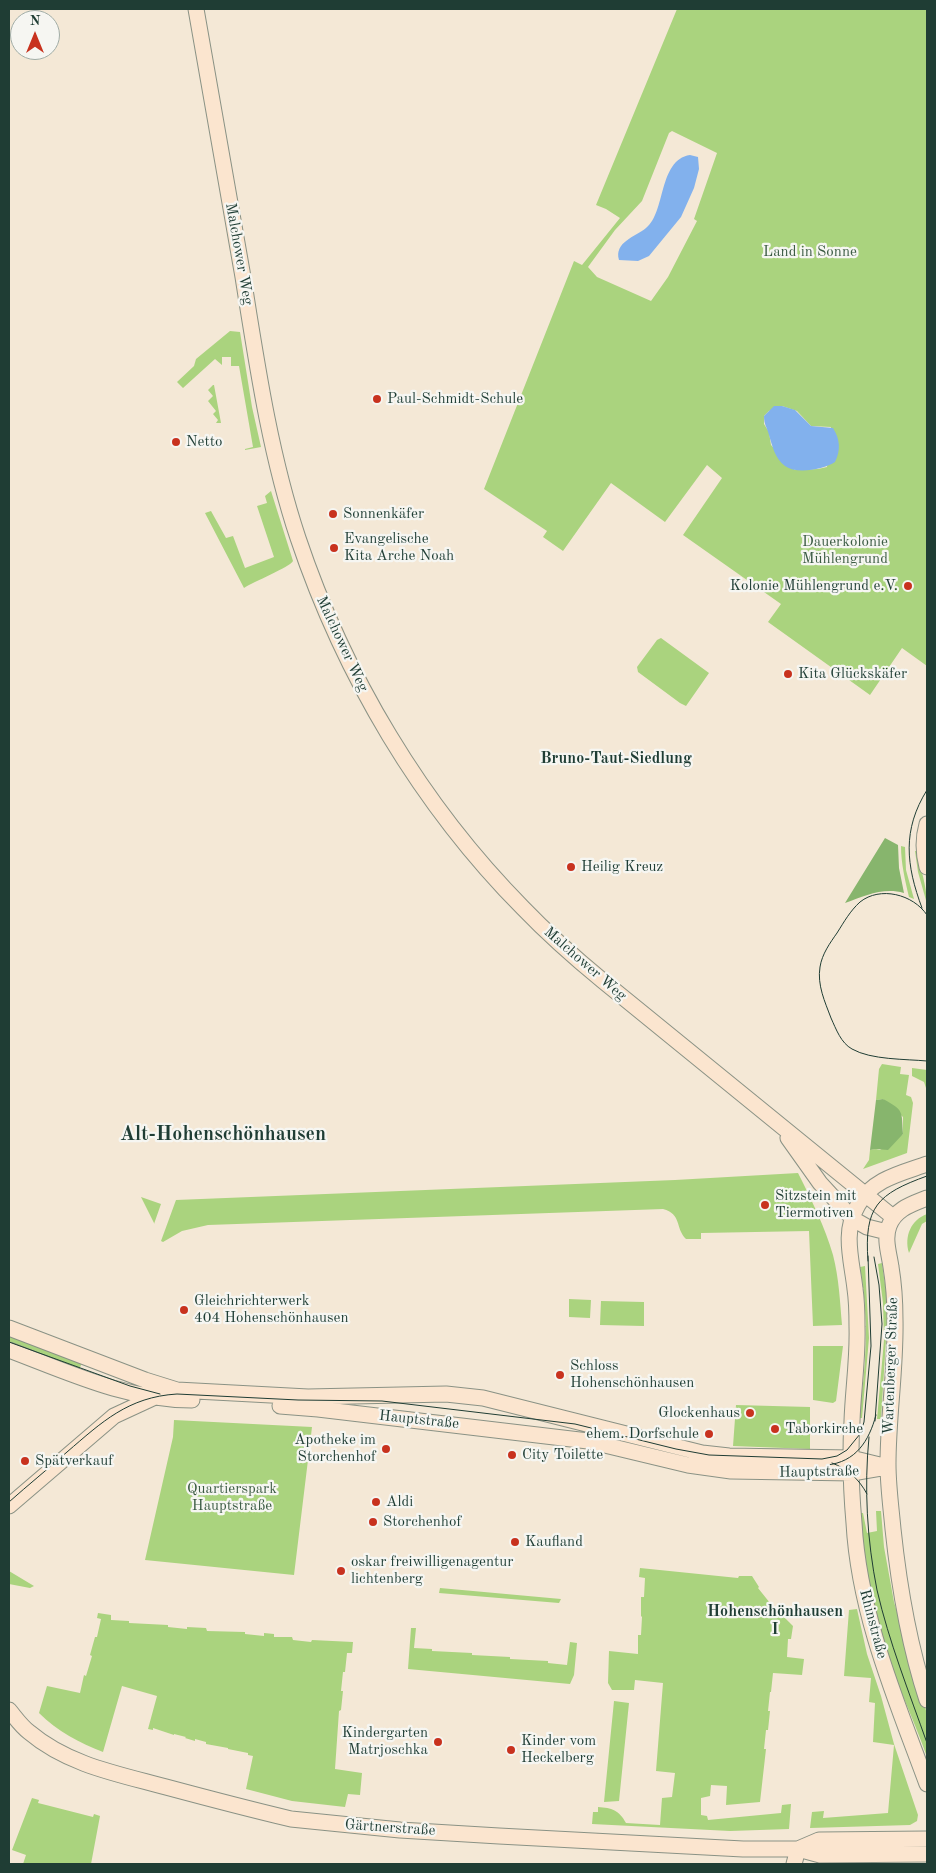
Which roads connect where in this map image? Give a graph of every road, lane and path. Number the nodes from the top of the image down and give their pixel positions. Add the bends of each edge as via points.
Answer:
1 (196, 9) edge
2 (927, 824) edge
3 (927, 867) edge
4 (777, 1122) junction
5 (927, 1164) edge
6 (865, 1194) junction
7 (927, 1198) edge
8 (893, 1217) junction
9 (853, 1218) junction
10 (887, 1232) junction
11 (9, 1328) edge
12 (9, 1350) edge
13 (108, 1366) junction
14 (111, 1388) junction
15 (174, 1389) junction
16 (152, 1398) junction
17 (318, 1403) junction
18 (537, 1410) junction
19 (114, 1416) junction
20 (534, 1434) junction
21 (851, 1466) junction
22 (888, 1467) junction
23 (9, 1506) edge
24 (927, 1700) edge
25 (9, 1710) edge
26 (927, 1784) edge
27 (927, 1839) edge
28 (798, 1849) junction
29 (927, 1854) edge
30 (794, 1864) edge

1 - 4 main road, Malchower Weg via 274,452 298,540 316,590 348,660 420,782 508,893 603,982
2 - 3 main road via 924,848
4 - 6 main road, Malchower Weg
4 - 9 main road, Malchower Weg via 820,1183
5 - 6 main road via 887,1179
6 - 8 main road, Malchower Weg
6 - 9 main road
7 - 8 main road via 908,1205
8 - 10 main road, Wartenberger Straße
9 - 10 main road, Malchower Weg via 867,1227
9 - 21 main road via 849,1254 855,1290 857,1345
10 - 22 main road, Wartenberger Straße via 895,1300
11 - 13 main road, Hauptstraße
12 - 14 main road, Hauptstraße
13 - 14 main road
13 - 15 main road, Hauptstraße
14 - 16 main road, Hauptstraße
14 - 19 main road
15 - 16 main road, Hauptstraße
15 - 17 main road, Hauptstraße
16 - 17 main road, Hauptstraße
16 - 19 main road, Hauptstraße
17 - 18 main road, Hauptstraße via 446,1394
17 - 20 main road, Hauptstraße
18 - 20 main road via 540,1419
18 - 21 main road, Hauptstraße via 702,1453
19 - 23 main road, Hauptstraße
20 - 21 main road, Hauptstraße via 603,1444 731,1471
21 - 22 main road, Hauptstraße
21 - 26 main road, Rhinstraße via 854,1525 863,1588 886,1671
22 - 24 main road via 900,1587
25 - 28 main road, Gärtnerstraße via 41,1741 84,1764 291,1819 400,1830 743,1849
27 - 28 main road, Gärtnerstraße via 819,1840
28 - 29 main road, Gärtnerstraße via 820,1855
28 - 30 main road

